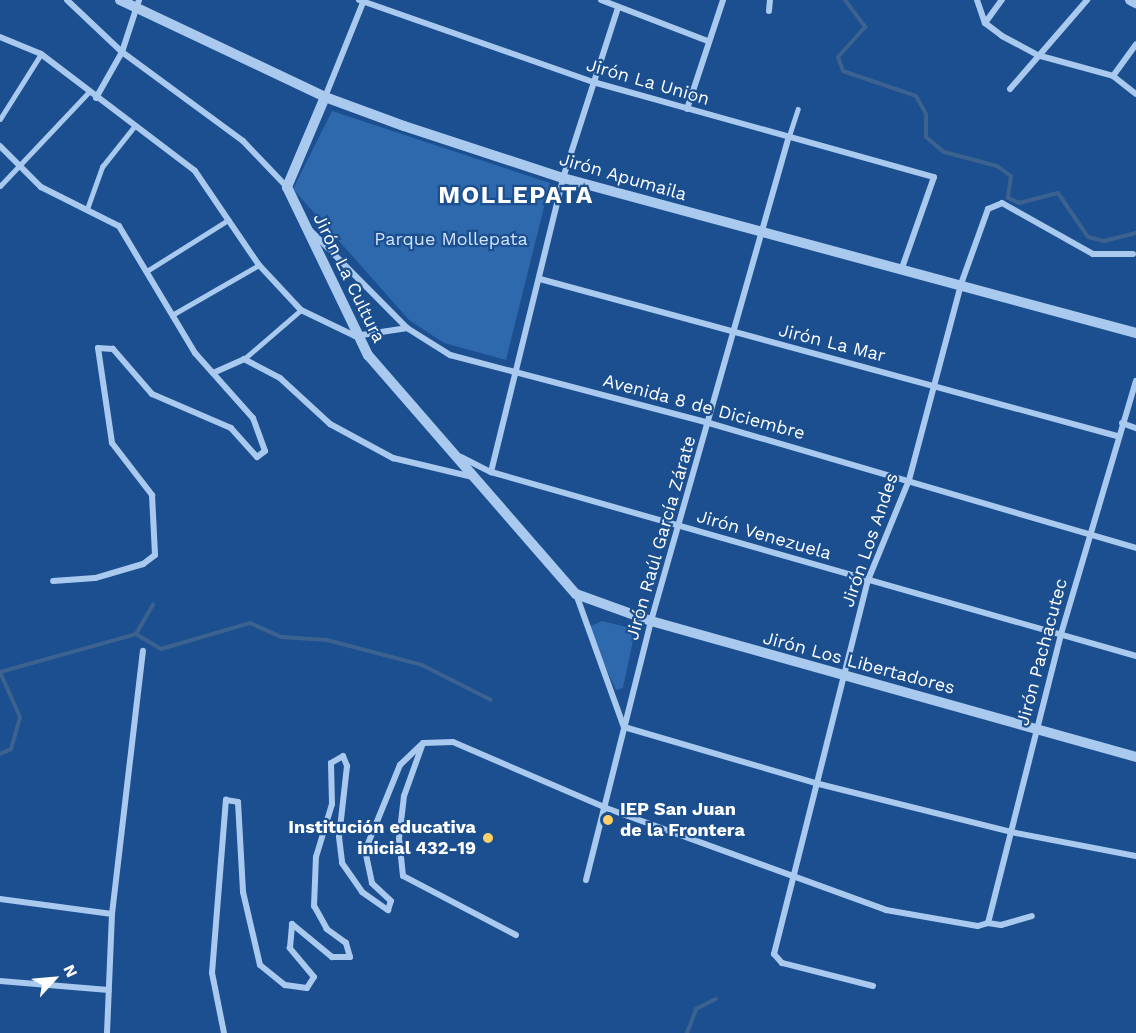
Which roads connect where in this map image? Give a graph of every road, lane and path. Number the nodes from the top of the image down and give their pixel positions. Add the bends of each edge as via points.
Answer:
1 (67, 0) edge
2 (120, 0) edge
3 (601, 0) edge
4 (723, 0) edge
5 (770, 0) edge
6 (977, 0) edge
7 (1002, 0) edge
8 (1087, 0) edge
9 (1130, 0) edge
10 (362, 1) edge
11 (138, 3) edge
12 (1136, 3) edge
13 (618, 8) junction
14 (768, 11) dead end
15 (985, 22) junction
16 (0, 37) edge
17 (708, 41) junction
18 (1136, 44) edge
19 (122, 52) junction
20 (41, 54) junction
21 (1037, 55) junction
22 (1113, 76) junction
23 (593, 82) junction
24 (1010, 88) dead end
25 (89, 92) junction
26 (1136, 94) edge
27 (325, 97) junction
28 (96, 98) junction
29 (687, 109) junction
30 (798, 109) dead end
31 (0, 119) edge
32 (133, 128) junction
33 (789, 136) junction
34 (0, 146) edge
35 (19, 166) junction
36 (563, 178) junction
37 (0, 186) edge
38 (287, 187) junction
39 (87, 209) junction
40 (228, 220) junction
41 (306, 226) junction
42 (759, 232) junction
43 (1133, 254) dead end
44 (259, 265) junction
45 (902, 268) junction
46 (147, 271) junction
47 (540, 279) junction
48 (961, 284) junction
49 (301, 310) junction
50 (172, 315) junction
51 (407, 328) junction
52 (732, 333) junction
53 (1136, 333) edge
54 (359, 336) junction
55 (244, 358) junction
56 (514, 372) junction
57 (213, 373) junction
58 (1136, 381) edge
59 (933, 384) junction
60 (709, 423) junction
61 (1122, 423) junction
62 (1136, 428) edge
63 (1117, 436) junction
64 (456, 455) junction
65 (491, 472) junction
66 (479, 479) junction
67 (909, 480) junction
68 (678, 526) junction
69 (1092, 535) junction
70 (1136, 548) edge
71 (868, 580) junction
72 (53, 581) dead end
73 (576, 594) junction
74 (651, 621) junction
75 (1061, 634) junction
76 (143, 651) dead end
77 (1136, 656) edge
78 (843, 677) junction
79 (624, 727) junction
80 (1037, 728) junction
81 (423, 743) junction
82 (1136, 758) edge
83 (815, 783) junction
84 (606, 808) junction
85 (1011, 832) junction
86 (1136, 856) edge
87 (586, 880) dead end
88 (794, 880) junction
89 (0, 899) edge
90 (112, 914) junction
91 (1032, 916) dead end
92 (988, 923) junction
93 (516, 935) dead end
94 (0, 981) edge
95 (873, 986) dead end
96 (109, 990) junction
97 (107, 1033) edge
98 (224, 1033) edge

1 - 19 street, Jirón La Cultura
2 - 11 street, Jirón Apumaila
3 - 13 street
4 - 17 street
5 - 14 street
6 - 15 street
7 - 15 street
8 - 21 street
9 - 12 street
10 - 23 street, Jirón La Union
10 - 27 street
11 - 19 street
11 - 27 street, Jirón Apumaila
13 - 17 street
13 - 23 street
15 - 21 street
16 - 20 street
17 - 29 street
18 - 22 street
19 - 28 street
19 - 38 street, Jirón La Cultura via 243,141
20 - 25 street
20 - 31 lane
21 - 22 street
21 - 24 street
22 - 26 street
23 - 29 street, Jirón La Union
23 - 36 street
25 - 28 street
25 - 35 lane
27 - 36 street, Jirón Apumaila
27 - 38 street
28 - 32 street
29 - 33 street, Jirón La Union
30 - 33 lane
32 - 39 lane via 102,167
32 - 40 street via 195,171
33 - 42 street, Jirón Raúl García Zárate
33 - 45 street, Jirón La Union via 934,177
34 - 35 street
35 - 37 lane
35 - 39 street via 62,201
36 - 42 street, Jirón Apumaila
36 - 47 street
38 - 41 street, Jirón La Cultura
39 - 46 street via 119,226
40 - 44 street
40 - 46 lane
41 - 51 street, Avenida 8 de Diciembre
41 - 54 street, Jirón La Cultura
42 - 45 street, Jirón Apumaila
42 - 52 street, Jirón Raúl García Zárate
43 - 48 street, Jirón Los Andes via 1093,254 1002,203 988,209
44 - 49 street
44 - 50 lane
45 - 48 street, Jirón Apumaila
46 - 50 street
47 - 52 street, Jirón La Mar
47 - 56 street
48 - 53 street, Jirón Apumaila
48 - 59 street, Jirón Los Andes
49 - 54 street
49 - 55 lane
50 - 57 street
51 - 54 street
51 - 56 street, Avenida 8 de Diciembre via 450,355
52 - 59 street, Jirón La Mar
52 - 60 street, Jirón Raúl García Zárate
54 - 64 street, Jirón La Cultura via 368,355
55 - 57 street
55 - 66 street via 280,378 330,424 393,458
56 - 60 street, Avenida 8 de Diciembre
56 - 65 street
57 - 72 street via 253,418 264,445 261,457 231,428 152,394 113,349 98,348 112,443 152,495 154,555 143,564 95,578
58 - 61 street, Jirón Pachacutec
59 - 63 street, Jirón La Mar
59 - 67 street, Jirón Los Andes
60 - 67 street, Avenida 8 de Diciembre
60 - 68 street, Jirón Raúl García Zárate
61 - 62 street
61 - 63 street, Jirón Pachacutec
63 - 69 street, Jirón Pachacutec
64 - 65 street, Jirón Venezuela
64 - 66 street, Jirón La Cultura
65 - 68 street, Jirón Venezuela
66 - 73 street, Jirón La Cultura
67 - 69 street, Avenida 8 de Diciembre
67 - 71 street, Jirón Los Andes
68 - 71 street, Jirón Venezuela
68 - 74 street, Jirón Raúl García Zárate
69 - 70 street, Avenida 8 de Diciembre
69 - 75 street, Jirón Pachacutec
71 - 75 street, Jirón Venezuela
71 - 78 street, Jirón Los Andes
73 - 74 street, Jirón Los Libertadores
73 - 79 street
74 - 78 street, Jirón Los Libertadores
74 - 79 street, Jirón Raúl García Zárate
75 - 77 street, Jirón Venezuela
75 - 80 street, Jirón Pachacutec
76 - 90 street
78 - 80 street, Jirón Los Libertadores
78 - 83 street, Jirón Los Andes
79 - 83 street
79 - 84 street, Jirón Raúl García Zárate
80 - 82 street, Jirón Los Libertadores
80 - 85 street, Jirón Pachacutec
81 - 84 street via 453,742
81 - 93 street via 404,796 399,839 403,876
81 - 98 street via 400,765 365,851 372,883 391,901 388,910 362,892 342,862 339,837 347,766 343,756 332,763 332,804 316,857 314,906 327,929 346,943 350,957 332,957 292,924 290,948 314,977 307,988 285,985 260,965 243,892 238,802 226,800 212,973
83 - 85 street
83 - 88 street, Jirón Los Andes
84 - 87 street, Jirón Raúl García Zárate
84 - 88 street
85 - 86 street
85 - 92 street, Jirón Pachacutec
88 - 92 street via 885,910 978,926
88 - 95 street, Jirón Los Andes via 774,954 782,963
89 - 90 street
90 - 96 street
91 - 92 street via 1001,925
94 - 96 street
96 - 97 street

